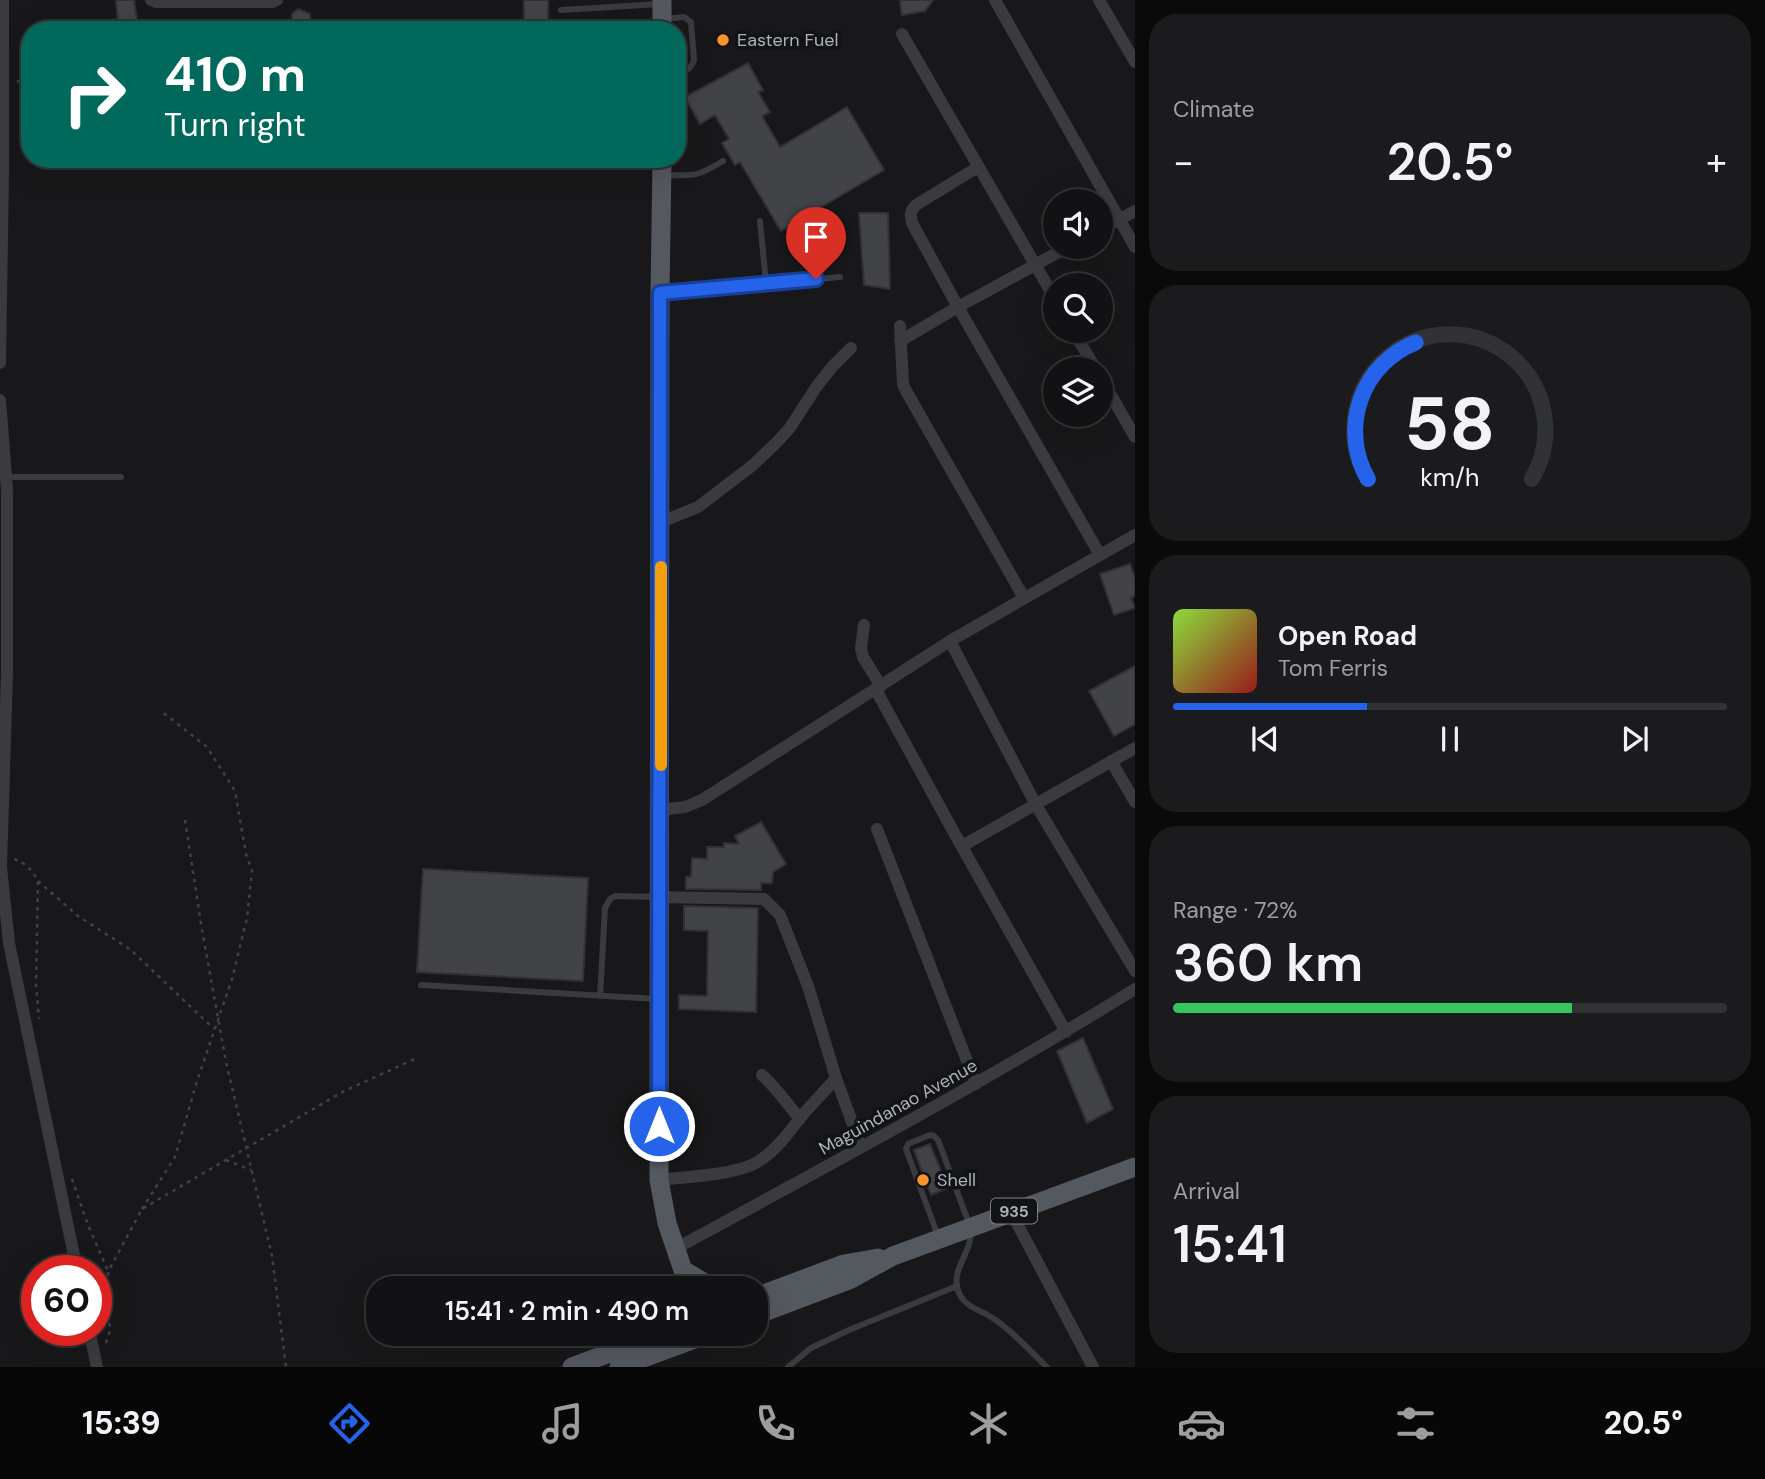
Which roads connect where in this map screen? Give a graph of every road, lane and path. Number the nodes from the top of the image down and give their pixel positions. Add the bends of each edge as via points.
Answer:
1 (3, 0) edge
2 (151, 0) edge
3 (277, 0) edge
4 (995, 0) edge
5 (1099, 0) edge
6 (561, 10) dead end
7 (662, 13) edge
8 (902, 34) dead end
9 (1135, 62) edge
10 (686, 70) edge
11 (723, 161) dead end
12 (978, 167) junction
13 (662, 168) edge
14 (666, 168) edge
15 (1135, 212) edge
16 (1120, 219) junction
17 (760, 221) dead end
18 (1113, 223) edge
19 (1135, 247) edge
20 (1045, 259) edge
21 (1035, 264) junction
22 (840, 276) dead end
23 (1043, 278) edge
24 (766, 282) junction
25 (1, 288) edge
26 (660, 293) junction
27 (958, 307) junction
28 (900, 326) dead end
29 (900, 341) junction
30 (851, 348) dead end
31 (0, 363) edge
32 (1113, 399) edge
33 (0, 400) edge
34 (1, 426) edge
35 (1135, 437) edge
36 (6, 477) junction
37 (121, 477) dead end
38 (661, 522) junction
39 (1135, 535) edge
40 (1100, 555) junction
41 (1024, 598) junction
42 (864, 625) dead end
43 (950, 641) junction
44 (879, 688) junction
45 (160, 711) dead end
46 (1135, 748) edge
47 (1111, 761) junction
48 (1135, 802) edge
49 (1037, 805) junction
50 (660, 810) junction
51 (185, 820) dead end
52 (877, 829) dead end
53 (962, 846) junction
54 (0, 867) edge
55 (38, 881) junction
56 (660, 897) junction
57 (1135, 971) edge
58 (421, 985) dead end
59 (1135, 989) edge
60 (600, 996) junction
61 (659, 999) junction
62 (219, 1017) junction
63 (39, 1021) dead end
64 (215, 1030) junction
65 (1066, 1032) junction
66 (417, 1058) dead end
67 (762, 1075) dead end
68 (836, 1078) junction
69 (976, 1084) junction
70 (800, 1119) junction
71 (861, 1147) junction
72 (246, 1148) junction
73 (226, 1160) junction
74 (1135, 1167) edge
75 (251, 1170) junction
76 (72, 1177) dead end
77 (659, 1180) junction
78 (142, 1209) junction
79 (1011, 1212) junction
80 (970, 1227) junction
81 (939, 1239) junction
82 (675, 1249) junction
83 (74, 1255) edge
84 (101, 1255) edge
85 (893, 1256) junction
86 (112, 1265) edge
87 (683, 1276) edge
88 (957, 1286) junction
89 (768, 1292) edge
90 (768, 1310) edge
91 (92, 1346) edge
92 (625, 1346) edge
93 (675, 1346) edge
94 (97, 1367) edge
95 (286, 1367) edge
96 (572, 1367) edge
97 (619, 1367) edge
98 (788, 1367) edge
99 (1047, 1367) edge
100 (1093, 1367) edge

1 - 25 street
2 - 3 street
4 - 16 street
5 - 9 street
6 - 7 lane
7 - 10 lane via 691,22 694,60
8 - 12 street
11 - 14 lane via 697,175
12 - 21 street
12 - 27 street via 925,199 910,216
13 - 26 main road
15 - 16 street
16 - 18 street
16 - 19 street
17 - 24 lane
20 - 21 street
21 - 23 street
21 - 27 street
22 - 24 lane
24 - 26 lane
25 - 31 street
26 - 38 main road
27 - 29 street
27 - 40 street
28 - 29 street
29 - 41 street via 905,389
30 - 38 street via 817,386 789,429 753,465 698,507
32 - 35 street
33 - 34 street
34 - 36 street
36 - 37 lane
36 - 54 street via 7,674
38 - 50 main road
39 - 40 street
40 - 41 street
41 - 43 street
42 - 44 street via 863,657
43 - 44 street
43 - 49 street
44 - 50 street via 702,800
44 - 53 street
45 - 62 path via 207,747 235,791 252,871 247,918
46 - 47 street
47 - 48 street
47 - 49 street
49 - 53 street
49 - 57 street
50 - 56 main road
51 - 62 path
52 - 69 street
53 - 65 street
54 - 55 path via 9,858 21,861
54 - 83 street via 9,943
55 - 63 path
55 - 64 path via 78,916 131,950
56 - 60 lane via 615,896 607,903
56 - 61 main road
56 - 68 street via 764,899 772,905 808,986
58 - 60 lane
59 - 65 street, Maguindanao Avenue
60 - 61 lane
61 - 77 main road
62 - 64 path
62 - 72 path
64 - 78 path via 175,1157
65 - 69 street, Maguindanao Avenue
66 - 72 path via 344,1091
67 - 70 street
68 - 70 street
68 - 71 street
69 - 71 street, Maguindanao Avenue
70 - 77 street via 759,1161 743,1168
71 - 82 street, Maguindanao Avenue
72 - 73 path
72 - 75 path
73 - 75 path
73 - 78 path
74 - 79 main road, 935
75 - 95 path via 272,1256
76 - 84 path
77 - 82 main road
78 - 86 path
79 - 80 main road, 935
79 - 100 street
80 - 81 main road, 935
80 - 81 lane via 939,1140 928,1136 906,1149
80 - 88 lane
81 - 85 main road, 935
82 - 87 main road
85 - 89 main road, 935 via 844,1264
85 - 90 main road, 935 via 851,1279
88 - 98 lane via 836,1336
88 - 99 lane via 964,1301 1002,1325
91 - 94 street
92 - 96 main road
93 - 97 main road

